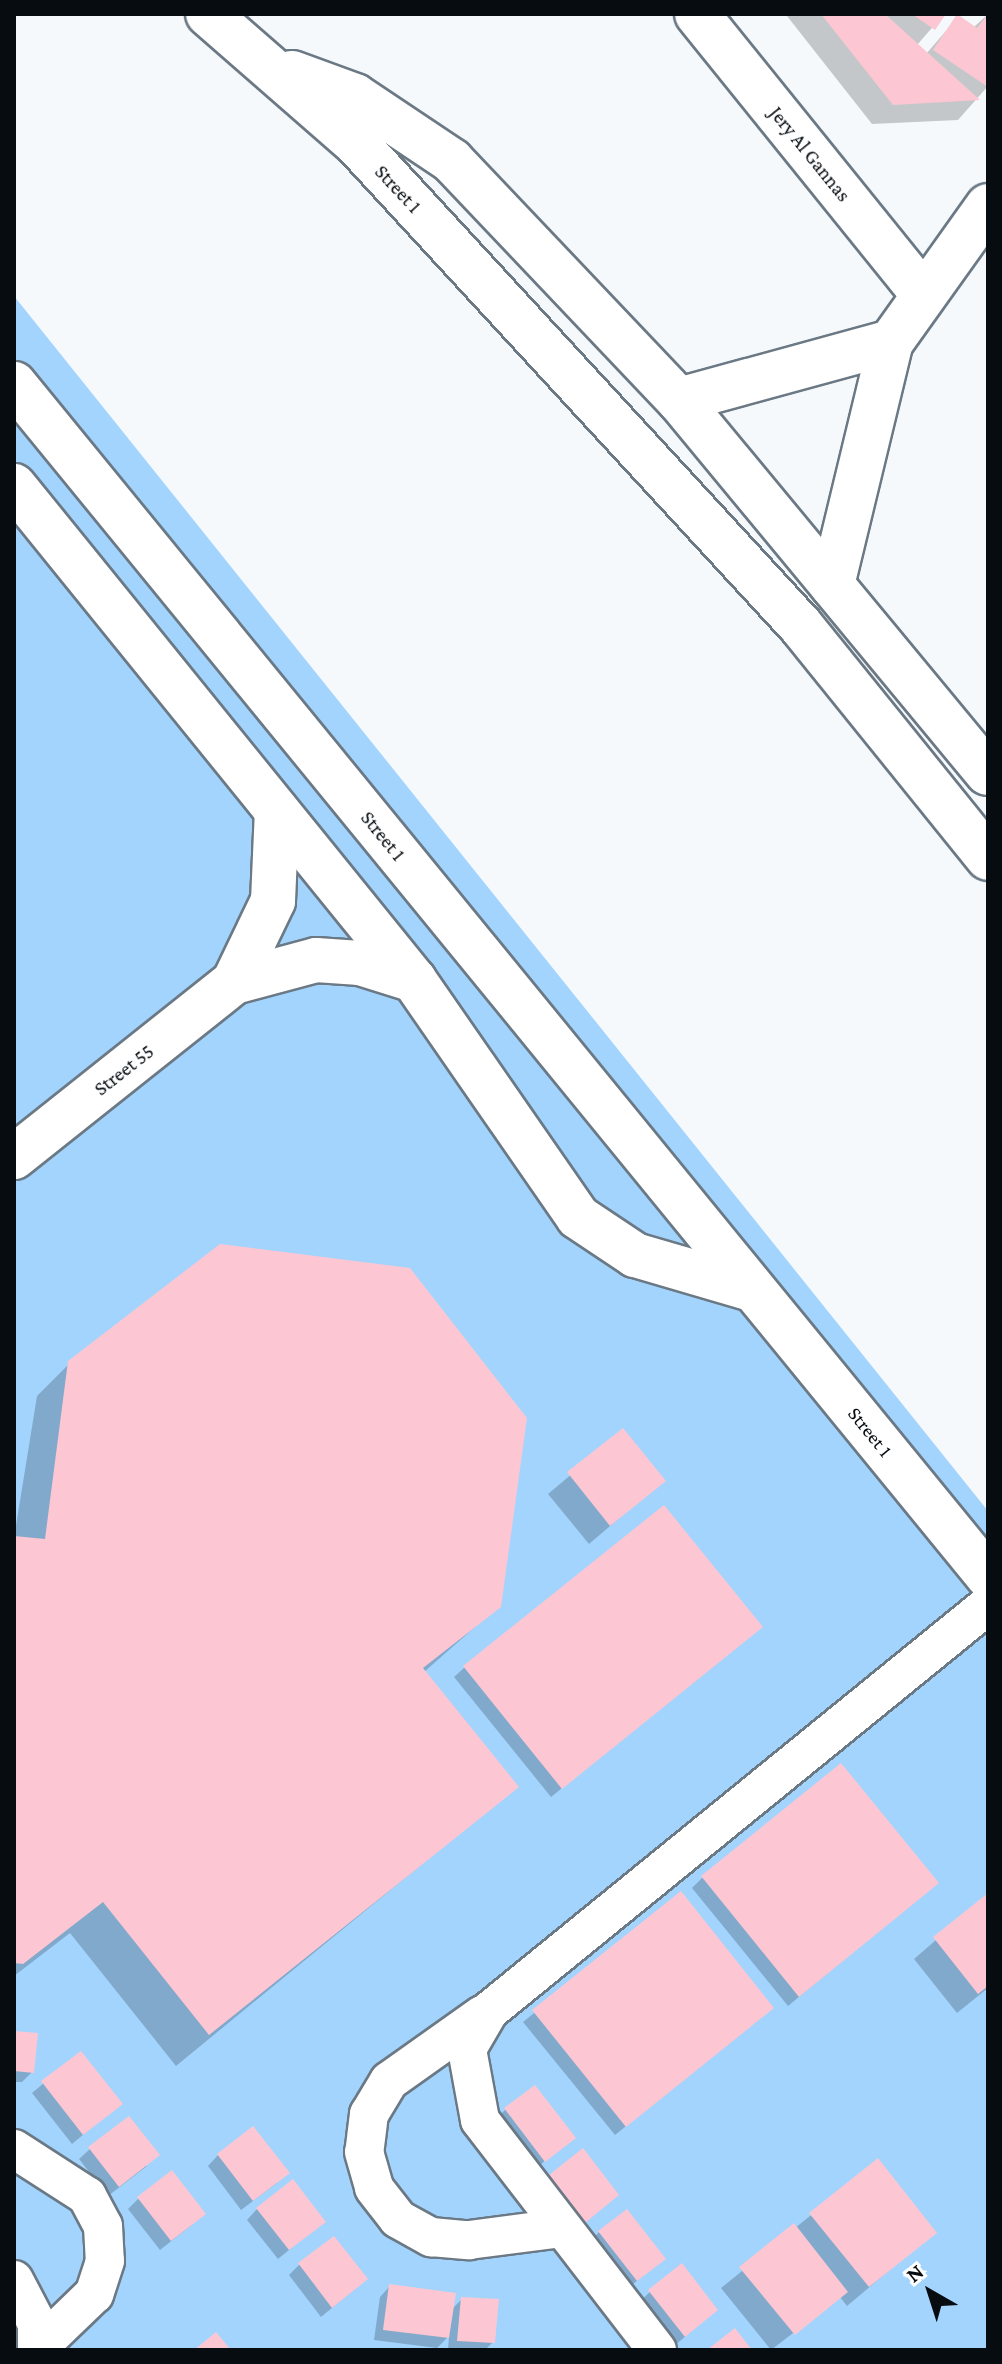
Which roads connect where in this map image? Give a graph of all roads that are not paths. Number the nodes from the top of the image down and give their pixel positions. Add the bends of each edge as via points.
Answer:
1 (208, 14) edge
2 (697, 14) edge
3 (276, 67) junction
4 (988, 206) edge
5 (922, 293) junction
6 (891, 342) junction
7 (14, 384) edge
8 (679, 400) junction
9 (14, 486) edge
10 (832, 585) junction
11 (988, 773) edge
12 (277, 811) junction
13 (988, 858) edge
14 (414, 980) junction
15 (234, 982) junction
16 (14, 1157) edge
17 (751, 1289) junction
18 (988, 1576) edge
19 (988, 1605) edge
20 (489, 2011) junction
21 (14, 2149) edge
22 (562, 2228) junction
23 (14, 2280) edge
24 (37, 2350) edge
25 (657, 2350) edge

1 - 3 street, Street 1
2 - 5 street, Jery Al Gannas
3 - 8 street, Street 1 via 355,96 452,161
3 - 13 street, Street 1 via 357,144 801,626
4 - 5 street
5 - 6 street
6 - 8 street
6 - 10 street
7 - 17 street, Street 1
8 - 10 street, Street 1
9 - 12 street
10 - 11 street, Street 1
12 - 14 street
12 - 15 street, Street 55 via 273,901
14 - 15 street, Street 55 via 360,963 316,960
14 - 17 street via 578,1217 635,1255
15 - 16 street, Street 55
17 - 18 street, Street 1
19 - 20 lane
20 - 22 lane via 467,2049 480,2120
20 - 22 lane via 389,2081 369,2114 364,2152 374,2188 398,2219 431,2237 469,2240
21 - 24 lane via 87,2196 103,2226 105,2261 94,2294
22 - 25 lane
23 - 24 lane via 30,2301

